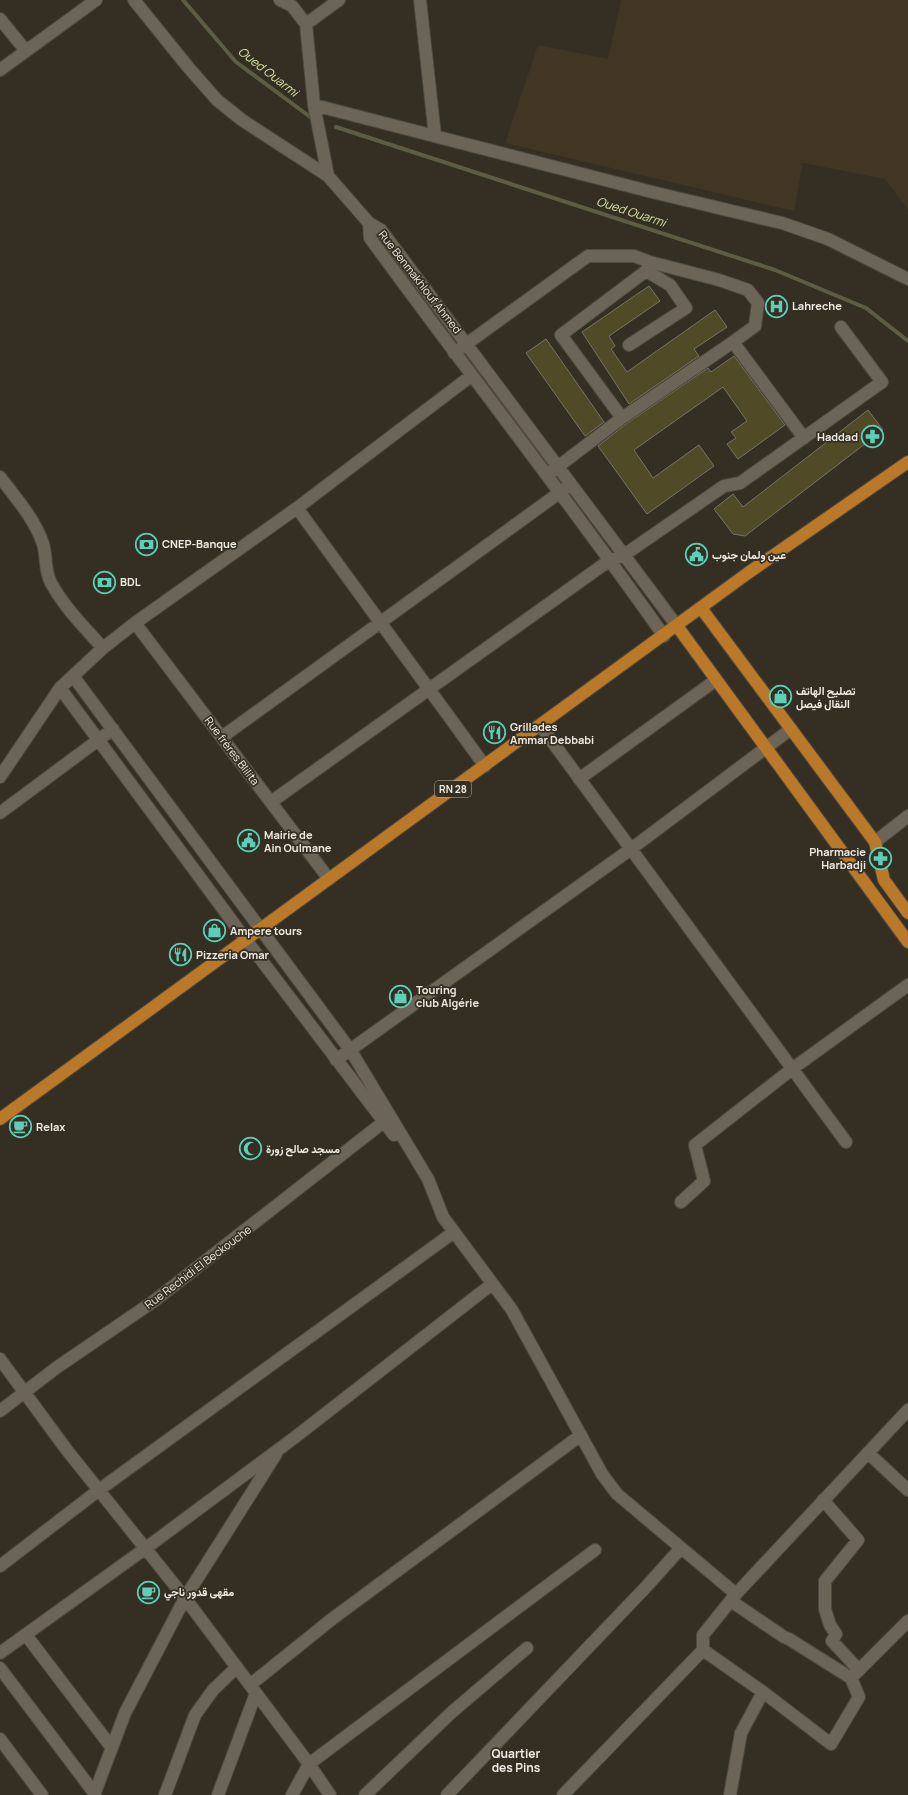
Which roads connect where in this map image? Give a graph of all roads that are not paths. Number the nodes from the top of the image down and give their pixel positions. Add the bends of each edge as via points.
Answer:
1 (96, 0) edge
2 (134, 0) edge
3 (280, 0) edge
4 (339, 0) edge
5 (420, 0) edge
6 (296, 3) edge
7 (0, 19) edge
8 (306, 24) junction
9 (26, 51) junction
10 (0, 70) edge
11 (314, 105) junction
12 (435, 136) junction
13 (328, 176) junction
14 (369, 223) junction
15 (648, 266) junction
16 (908, 279) edge
17 (841, 327) dead end
18 (733, 342) junction
19 (467, 345) junction
20 (629, 346) dead end
21 (454, 353) junction
22 (471, 376) junction
23 (622, 418) junction
24 (804, 438) junction
25 (908, 462) edge
26 (558, 466) junction
27 (547, 475) junction
28 (0, 477) edge
29 (572, 485) junction
30 (560, 493) junction
31 (297, 508) junction
32 (624, 555) junction
33 (610, 560) junction
34 (702, 608) junction
35 (381, 622) junction
36 (135, 623) junction
37 (677, 626) junction
38 (664, 636) junction
39 (103, 648) junction
40 (73, 676) junction
41 (716, 680) junction
42 (60, 688) junction
43 (428, 689) junction
44 (540, 726) junction
45 (113, 729) junction
46 (791, 729) junction
47 (222, 737) junction
48 (98, 740) junction
49 (766, 748) junction
50 (485, 766) junction
51 (0, 777) edge
52 (579, 779) junction
53 (271, 802) junction
54 (0, 813) edge
55 (908, 816) edge
56 (875, 842) junction
57 (631, 849) junction
58 (329, 879) junction
59 (908, 913) edge
60 (261, 929) junction
61 (246, 940) junction
62 (908, 942) edge
63 (908, 985) edge
64 (351, 1051) junction
65 (336, 1060) junction
66 (792, 1068) junction
67 (0, 1119) edge
68 (387, 1119) junction
69 (846, 1142) dead end
70 (681, 1202) dead end
71 (454, 1232) junction
72 (492, 1284) junction
73 (0, 1359) edge
74 (24, 1392) junction
75 (908, 1410) edge
76 (0, 1411) edge
77 (581, 1435) junction
78 (280, 1448) junction
79 (868, 1453) junction
80 (99, 1490) junction
81 (908, 1490) edge
82 (823, 1500) junction
83 (146, 1548) junction
84 (681, 1548) junction
85 (595, 1550) dead end
86 (0, 1566) edge
87 (185, 1598) junction
88 (733, 1598) junction
89 (908, 1621) edge
90 (26, 1635) junction
91 (527, 1648) dead end
92 (703, 1650) junction
93 (0, 1653) edge
94 (237, 1667) junction
95 (0, 1668) edge
96 (855, 1674) junction
97 (253, 1689) junction
98 (763, 1692) junction
99 (0, 1739) edge
100 (112, 1748) junction
101 (309, 1764) junction
102 (42, 1795) edge
103 (94, 1795) edge
104 (165, 1795) edge
105 (218, 1795) edge
106 (292, 1795) edge
107 (330, 1795) edge
108 (365, 1795) edge
109 (447, 1795) edge
110 (563, 1795) edge
111 (730, 1795) edge

1 - 9 street
2 - 13 street via 218,100 242,120
3 - 6 street
4 - 8 street
5 - 12 street
6 - 8 street
7 - 9 street
8 - 11 street
9 - 10 street
11 - 12 street
11 - 13 street
12 - 16 street via 782,223 828,239
13 - 14 street, Rue Benmakhlouf Ahmed
14 - 19 street, Rue Benmakhlouf Ahmed via 381,230
14 - 21 street via 370,238
15 - 18 street via 719,280 748,290 758,303 755,326
15 - 19 street via 634,256 588,256
15 - 20 street via 670,285 686,308
15 - 23 street via 561,335
17 - 24 street via 882,382
18 - 23 street
18 - 24 street
19 - 21 street
19 - 26 street, Rue Benmakhlouf Ahmed
21 - 22 street
22 - 27 street
22 - 31 street
23 - 26 street
24 - 32 street via 740,483 724,486
25 - 34 main road, RN 28
26 - 27 street
26 - 29 street, Rue Benmakhlouf Ahmed
27 - 30 street
28 - 39 street via 39,535 44,546 50,582 63,602
29 - 30 street
29 - 32 street, Rue Benmakhlouf Ahmed
30 - 33 street
30 - 35 street
31 - 35 street
31 - 36 street
32 - 33 street
32 - 37 street, Rue Benmakhlouf Ahmed
33 - 38 street
33 - 43 street
34 - 37 main road, RN 28
34 - 46 main road
35 - 43 street
35 - 47 street
36 - 39 street
36 - 47 street, Rue frères Blilita
37 - 38 main road, RN 28
37 - 41 main road
38 - 44 main road, RN 28
39 - 40 street
40 - 42 street
40 - 45 street
41 - 49 main road
41 - 52 street
42 - 48 street
42 - 51 street
43 - 50 street
43 - 53 street
44 - 50 main road, RN 28
44 - 52 street
45 - 48 street
45 - 60 street
46 - 49 street
46 - 56 main road
47 - 53 street, Rue frères Blilita
48 - 54 street
48 - 61 street
49 - 57 street
49 - 62 main road
50 - 58 main road, RN 28
52 - 57 street
53 - 58 street, Rue frères Blilita
55 - 56 street
56 - 59 main road via 884,880
57 - 64 street
57 - 66 street
58 - 60 main road, RN 28
60 - 61 main road, RN 28
60 - 64 street
61 - 65 street
61 - 67 main road, RN 28
63 - 66 street
64 - 65 street
64 - 68 street
65 - 68 street
66 - 69 street
66 - 70 street via 695,1145 704,1182
68 - 71 street via 428,1179 443,1217
68 - 74 street, Rue Rechidi El Beckouche via 154,1301
71 - 72 street
71 - 80 street
72 - 77 street via 512,1310
72 - 78 street
73 - 74 street
74 - 76 street, Rue Rechidi El Beckouche
74 - 80 street
75 - 79 street
77 - 84 street via 602,1474 617,1494
77 - 97 street via 332,1619
78 - 83 street
78 - 87 street
79 - 81 street
79 - 82 street
80 - 83 street
80 - 86 street
82 - 88 street
82 - 96 street via 858,1540 825,1581 825,1609 836,1634 832,1641
83 - 87 street
83 - 90 street
84 - 88 street
84 - 109 street
85 - 101 street
87 - 94 street
87 - 100 street via 126,1713
88 - 92 street via 703,1635
88 - 96 street via 784,1637
89 - 96 street
90 - 93 street
90 - 100 street
91 - 108 street via 452,1712
92 - 98 street
92 - 110 street
94 - 97 street
94 - 104 street via 213,1690 195,1715
95 - 103 street
96 - 98 street via 859,1697 831,1744
97 - 101 street
97 - 105 street
98 - 111 street via 741,1733
99 - 102 street
100 - 103 street
101 - 106 street
101 - 107 street

